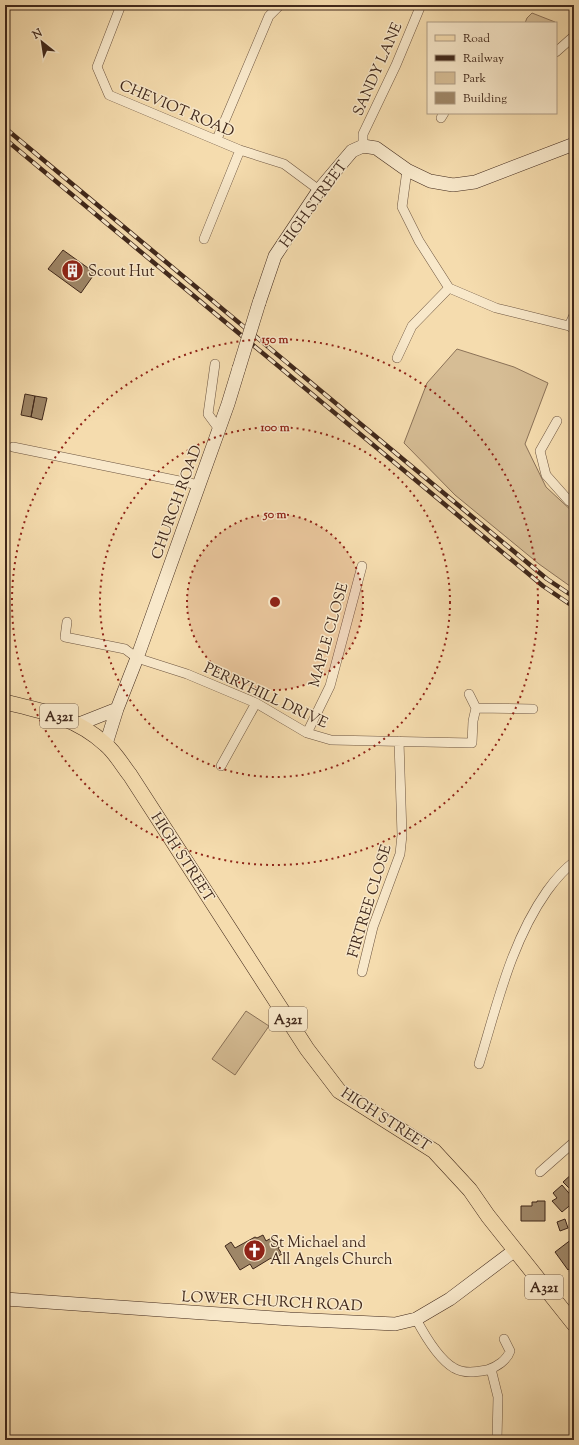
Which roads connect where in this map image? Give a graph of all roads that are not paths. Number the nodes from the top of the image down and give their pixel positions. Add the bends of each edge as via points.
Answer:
1 (121, 5) edge
2 (280, 5) edge
3 (421, 5) edge
4 (574, 36) edge
5 (557, 51) edge
6 (217, 139) junction
7 (574, 144) edge
8 (363, 146) junction
9 (240, 150) junction
10 (407, 170) junction
11 (319, 190) junction
12 (204, 239) dead end
13 (449, 288) junction
14 (259, 303) joint
15 (574, 315) edge
16 (571, 328) edge
17 (397, 358) dead end
18 (216, 364) dead end
19 (556, 421) dead end
20 (220, 429) junction
21 (13, 447) dead end
22 (199, 486) junction
23 (572, 500) edge
24 (362, 566) dead end
25 (67, 622) dead end
26 (137, 658) junction
27 (469, 694) dead end
28 (5, 702) edge
29 (256, 703) junction
30 (476, 708) junction
31 (117, 709) junction
32 (533, 709) dead end
33 (79, 724) junction
34 (307, 733) junction
35 (399, 741) junction
36 (106, 744) junction
37 (221, 766) dead end
38 (574, 862) edge
39 (362, 972) dead end
40 (479, 1064) dead end
41 (574, 1142) edge
42 (540, 1172) dead end
43 (515, 1250) junction
44 (5, 1299) edge
45 (416, 1319) junction
46 (574, 1324) edge
47 (504, 1339) dead end
48 (491, 1369) junction
49 (497, 1440) edge

1 - 6 street, CHEVIOT ROAD via 97,67 109,95
2 - 6 street via 269,16
3 - 8 street, SANDY LANE via 363,134
4 - 5 street
6 - 9 street, CHEVIOT ROAD
7 - 10 street via 475,182 453,185 430,180
8 - 10 street via 376,148
8 - 11 street, HIGH STREET via 352,151
9 - 11 street, CHEVIOT ROAD via 284,164
9 - 12 street
10 - 13 street via 402,207 419,241
11 - 14 street, HIGH STREET via 275,256
13 - 16 street via 496,308
13 - 17 street via 412,326
14 - 20 street, CHURCH ROAD, bridge
15 - 16 street
18 - 20 street via 208,414
19 - 23 street via 540,451 546,475
20 - 22 street, CHURCH ROAD
21 - 22 street
22 - 26 street, CHURCH ROAD
24 - 34 street, MAPLE CLOSE via 330,686
25 - 26 street, PERRYHILL DRIVE via 65,637 125,649
26 - 29 street, PERRYHILL DRIVE via 187,674
26 - 31 street, CHURCH ROAD
27 - 30 street
28 - 33 main road, A321 via 50,713
29 - 34 street, PERRYHILL DRIVE
29 - 37 street
30 - 32 street
30 - 35 street, PERRYHILL DRIVE via 472,743
31 - 33 street
31 - 36 street, CHURCH ROAD
33 - 36 main road, A321
34 - 35 street, PERRYHILL DRIVE via 331,740
35 - 39 street, FIRTREE CLOSE via 402,835 400,854 373,928
36 - 43 main road, HIGH STREET / A321 via 130,775 307,1049 339,1091 434,1151 470,1190
38 - 40 street via 557,877 524,928 507,972
41 - 42 street
43 - 45 street, LOWER CHURCH ROAD via 450,1298
43 - 46 main road, HIGH STREET / A321
44 - 45 street, LOWER CHURCH ROAD via 324,1322 395,1324
45 - 48 street via 431,1344 453,1368 465,1372
47 - 48 street via 510,1350 507,1358
48 - 49 street via 498,1396

